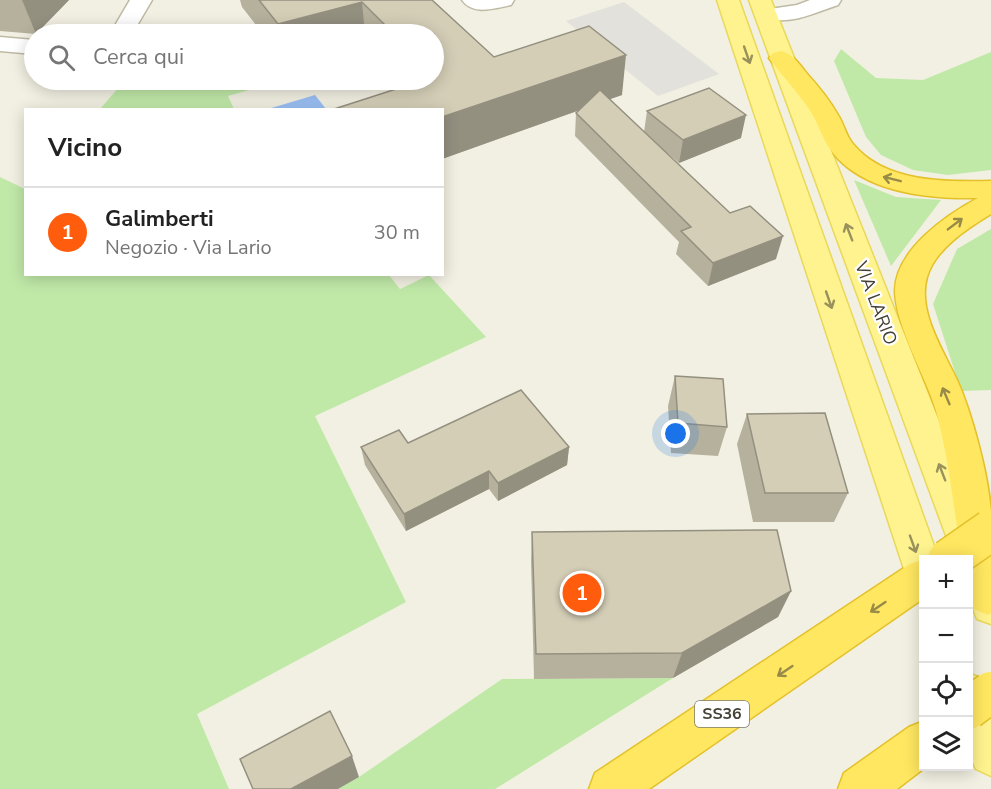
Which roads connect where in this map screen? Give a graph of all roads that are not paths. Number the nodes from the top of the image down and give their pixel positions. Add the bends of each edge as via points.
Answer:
1 (141, 0) edge
2 (473, 0) edge
3 (503, 0) edge
4 (728, 0) edge
5 (830, 0) edge
6 (772, 5) edge
7 (127, 24) edge
8 (0, 44) edge
9 (24, 46) edge
10 (781, 57) junction
11 (991, 189) edge
12 (991, 202) edge
13 (991, 530) edge
14 (955, 555) edge
15 (919, 559) edge
16 (919, 578) edge
17 (989, 602) edge
18 (991, 692) edge
19 (973, 704) edge
20 (973, 705) edge
21 (919, 746) edge
22 (991, 754) edge
23 (870, 782) edge
24 (611, 789) edge

1 - 7 street
2 - 3 street via 480,4
4 -> 15 main road
5 - 6 street via 808,9
6 - 10 main road, VIA LARIO
8 - 9 street
11 -> 10 highway via 924,185 869,171 842,148 826,115
17 -> 10 main road, VIA LARIO
17 -> 12 highway via 952,411 915,315 909,287 919,261 938,239
13 - 14 highway, bridge
16 -> 24 highway, SS36
18 - 20 highway, bridge
19 - 22 main road
21 - 23 highway

